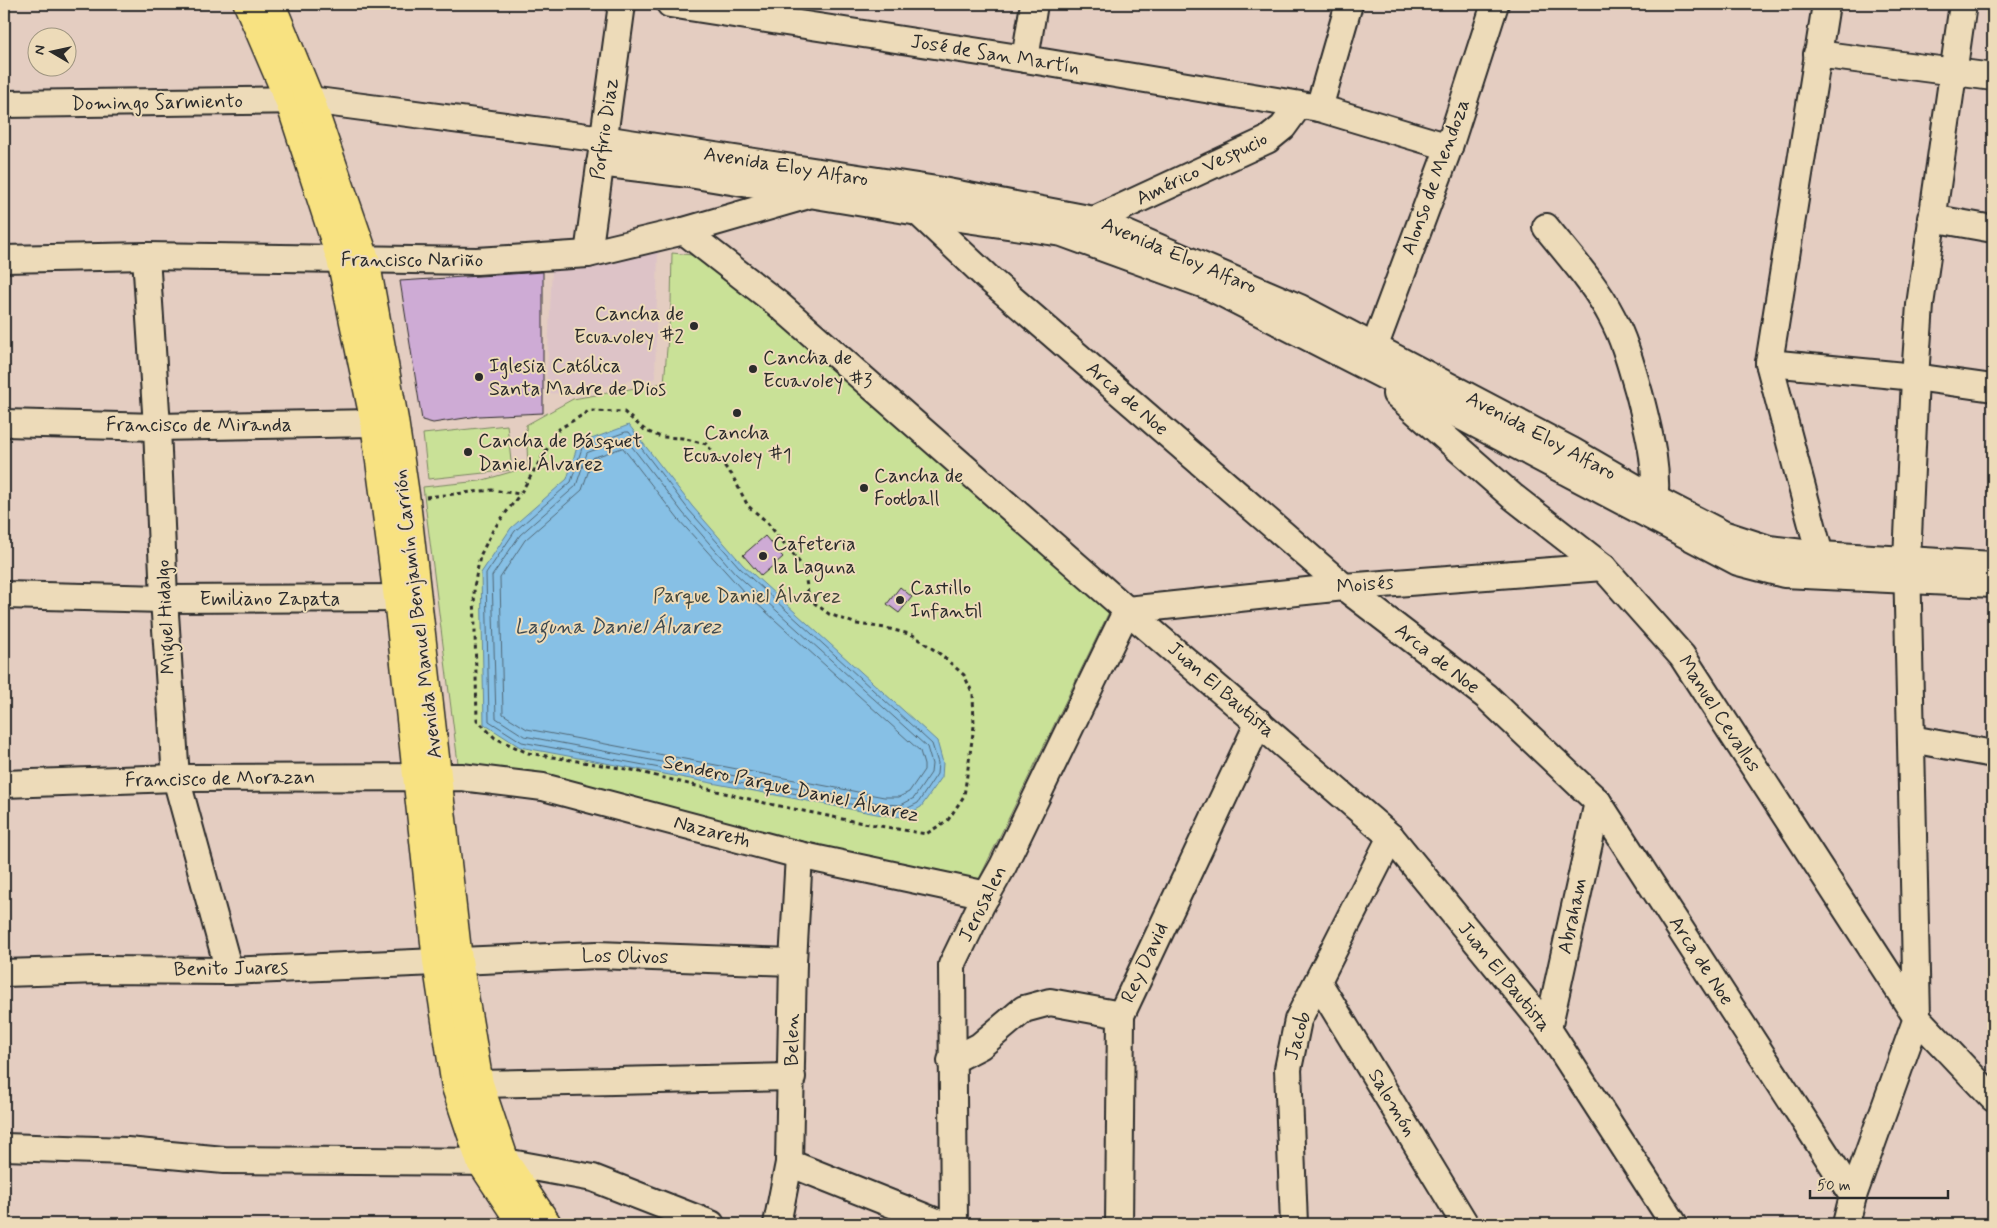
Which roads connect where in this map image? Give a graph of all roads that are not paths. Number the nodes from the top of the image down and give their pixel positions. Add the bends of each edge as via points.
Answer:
1 (248, 4) edge
2 (271, 4) edge
3 (622, 4) edge
4 (670, 4) edge
5 (1034, 4) edge
6 (1349, 4) edge
7 (1495, 4) edge
8 (1826, 4) edge
9 (1963, 4) edge
10 (1817, 54) junction
11 (1025, 59) junction
12 (1952, 72) junction
13 (1993, 77) edge
14 (300, 101) junction
15 (4, 104) edge
16 (1309, 106) junction
17 (1449, 147) junction
18 (601, 151) junction
19 (858, 179) junction
20 (811, 195) junction
21 (918, 212) junction
22 (1931, 218) junction
23 (1094, 220) junction
24 (1546, 227) dead end
25 (1993, 229) edge
26 (684, 231) junction
27 (588, 254) junction
28 (146, 256) junction
29 (4, 259) edge
30 (353, 259) junction
31 (1374, 348) junction
32 (1770, 363) junction
33 (1395, 370) junction
34 (1915, 377) junction
35 (1993, 388) edge
36 (385, 421) junction
37 (4, 423) edge
38 (157, 427) junction
39 (1654, 508) junction
40 (1820, 555) junction
41 (1993, 565) edge
42 (1603, 567) junction
43 (1907, 569) junction
44 (1993, 584) edge
45 (1344, 587) junction
46 (4, 594) edge
47 (408, 598) junction
48 (164, 599) junction
49 (1127, 610) junction
50 (1259, 722) junction
51 (1911, 739) junction
52 (1993, 754) edge
53 (426, 777) junction
54 (176, 778) junction
55 (4, 784) edge
56 (1598, 802) junction
57 (1392, 837) junction
58 (799, 855) junction
59 (987, 895) junction
60 (448, 961) junction
61 (793, 962) junction
62 (229, 971) junction
63 (4, 973) edge
64 (1318, 982) junction
65 (1121, 1015) junction
66 (1916, 1018) junction
67 (1548, 1029) junction
68 (951, 1061) junction
69 (792, 1077) junction
70 (479, 1084) junction
71 (1993, 1098) edge
72 (4, 1147) edge
73 (493, 1162) junction
74 (789, 1163) junction
75 (1853, 1196) junction
76 (522, 1224) edge
77 (547, 1224) edge
78 (711, 1224) edge
79 (777, 1224) edge
80 (942, 1224) edge
81 (954, 1224) edge
82 (1118, 1224) edge
83 (1294, 1224) edge
84 (1465, 1224) edge
85 (1674, 1224) edge
86 (1846, 1224) edge

1 - 14 main road, Avenida Manuel Benjamín Carrión
2 - 14 main road, Avenida Manuel Benjamín Carrión
3 - 18 street, Porfirio Diaz
4 - 11 street, José de San Martín
5 - 11 street
6 - 16 street, Américo Vespucio
7 - 17 street, Alonso de Mendoza
8 - 10 street
9 - 12 street
10 - 12 street
10 - 32 street
11 - 16 street, José de San Martín
12 - 13 street
12 - 22 street
14 - 15 street, Domingo Sarmiento
14 - 18 street, Avenida Eloy Alfaro
14 - 30 main road, Avenida Manuel Benjamín Carrión
16 - 17 street, José de San Martín
16 - 23 street, Américo Vespucio via 1267,140
17 - 31 street, Alonso de Mendoza
18 - 19 street, Avenida Eloy Alfaro
18 - 20 street, Avenida Eloy Alfaro via 689,174
18 - 27 street, Porfirio Diaz
19 - 20 street, Francisco Nariño
19 - 23 street, Avenida Eloy Alfaro via 936,190
20 - 21 street, Avenida Eloy Alfaro
20 - 26 street, Francisco Nariño
21 - 33 street, Avenida Eloy Alfaro via 1062,233 1208,286
21 - 45 street, Arca de Noe via 996,285
22 - 25 street
22 - 34 street
23 - 31 street, Avenida Eloy Alfaro via 1300,308
24 - 39 street via 1592,284 1612,316 1628,352 1654,460
26 - 27 street, Francisco Nariño
26 - 49 street, Juan El Bautista via 778,304
27 - 30 street, Francisco Nariño via 477,261
28 - 29 street, Francisco Nariño
28 - 30 street, Francisco Nariño
28 - 38 street, Miguel Hidalgo
30 - 36 main road, Avenida Manuel Benjamín Carrión
31 - 33 street, Avenida Eloy Alfaro
32 - 34 street
32 - 40 street
33 - 39 street, Avenida Eloy Alfaro via 1572,450
33 - 42 street, Manuel Cevallos via 1391,388 1396,394 1505,490
34 - 35 street
34 - 43 street
36 - 38 street, Francisco de Miranda
36 - 47 main road, Avenida Manuel Benjamín Carrión
36 - 47 main road, Avenida Manuel Benjamín Carrión via 406,502
37 - 38 street, Francisco de Miranda
38 - 48 street, Miguel Hidalgo
39 - 40 street, Avenida Eloy Alfaro via 1768,550
39 - 43 street, Avenida Eloy Alfaro via 1676,531 1738,562 1784,574
40 - 43 street, Avenida Eloy Alfaro
41 - 43 street, Avenida Eloy Alfaro
42 - 45 street, Moisés
42 - 66 street, Manuel Cevallos via 1682,656
43 - 44 street, Avenida Eloy Alfaro
43 - 51 street
45 - 49 street, Moisés
45 - 56 street, Arca de Noe via 1486,696
46 - 48 street, Emiliano Zapata
47 - 48 street, Emiliano Zapata
47 - 53 main road, Avenida Manuel Benjamín Carrión
48 - 54 street, Miguel Hidalgo
49 - 50 street, Juan El Bautista
49 - 59 street, Jerusalen
50 - 57 street, Juan El Bautista
50 - 65 street, Rey David
51 - 52 street
51 - 66 street
53 - 54 street, Francisco de Morazan
53 - 58 street, Nazareth via 461,777 543,787
53 - 60 main road, Avenida Manuel Benjamín Carrión
54 - 55 street, Francisco de Morazan
54 - 62 street, Miguel Hidalgo
56 - 67 street, Abraham
56 - 75 street, Arca de Noe
57 - 64 street, Jacob
57 - 67 street, Juan El Bautista
58 - 59 street, Nazareth
58 - 61 street, Belen
59 - 68 street, Jerusalen via 952,965
60 - 61 street, Los Olivos via 597,955
60 - 62 street, Benito Juares
60 - 70 main road, Avenida Manuel Benjamín Carrión
60 - 73 main road, Avenida Manuel Benjamín Carrión via 456,1087
61 - 69 street, Belen
62 - 63 street, Benito Juares
64 - 83 street, Jacob via 1298,1020 1288,1069
64 - 84 street, Salomón
65 - 68 street via 1050,1002 1024,1009 980,1046
65 - 82 street, Rey David
66 - 71 street, Manuel Cevallos
66 - 75 street
67 - 85 street, Juan El Bautista
68 - 81 street, Jerusalen
69 - 70 street
69 - 74 street, Belen
70 - 73 main road, Avenida Manuel Benjamín Carrión
72 - 73 street via 127,1151 224,1160
73 - 76 main road, Avenida Manuel Benjamín Carrión
73 - 77 main road, Avenida Manuel Benjamín Carrión
73 - 78 street via 593,1178
74 - 79 street, Belen
74 - 80 street
75 - 86 street

